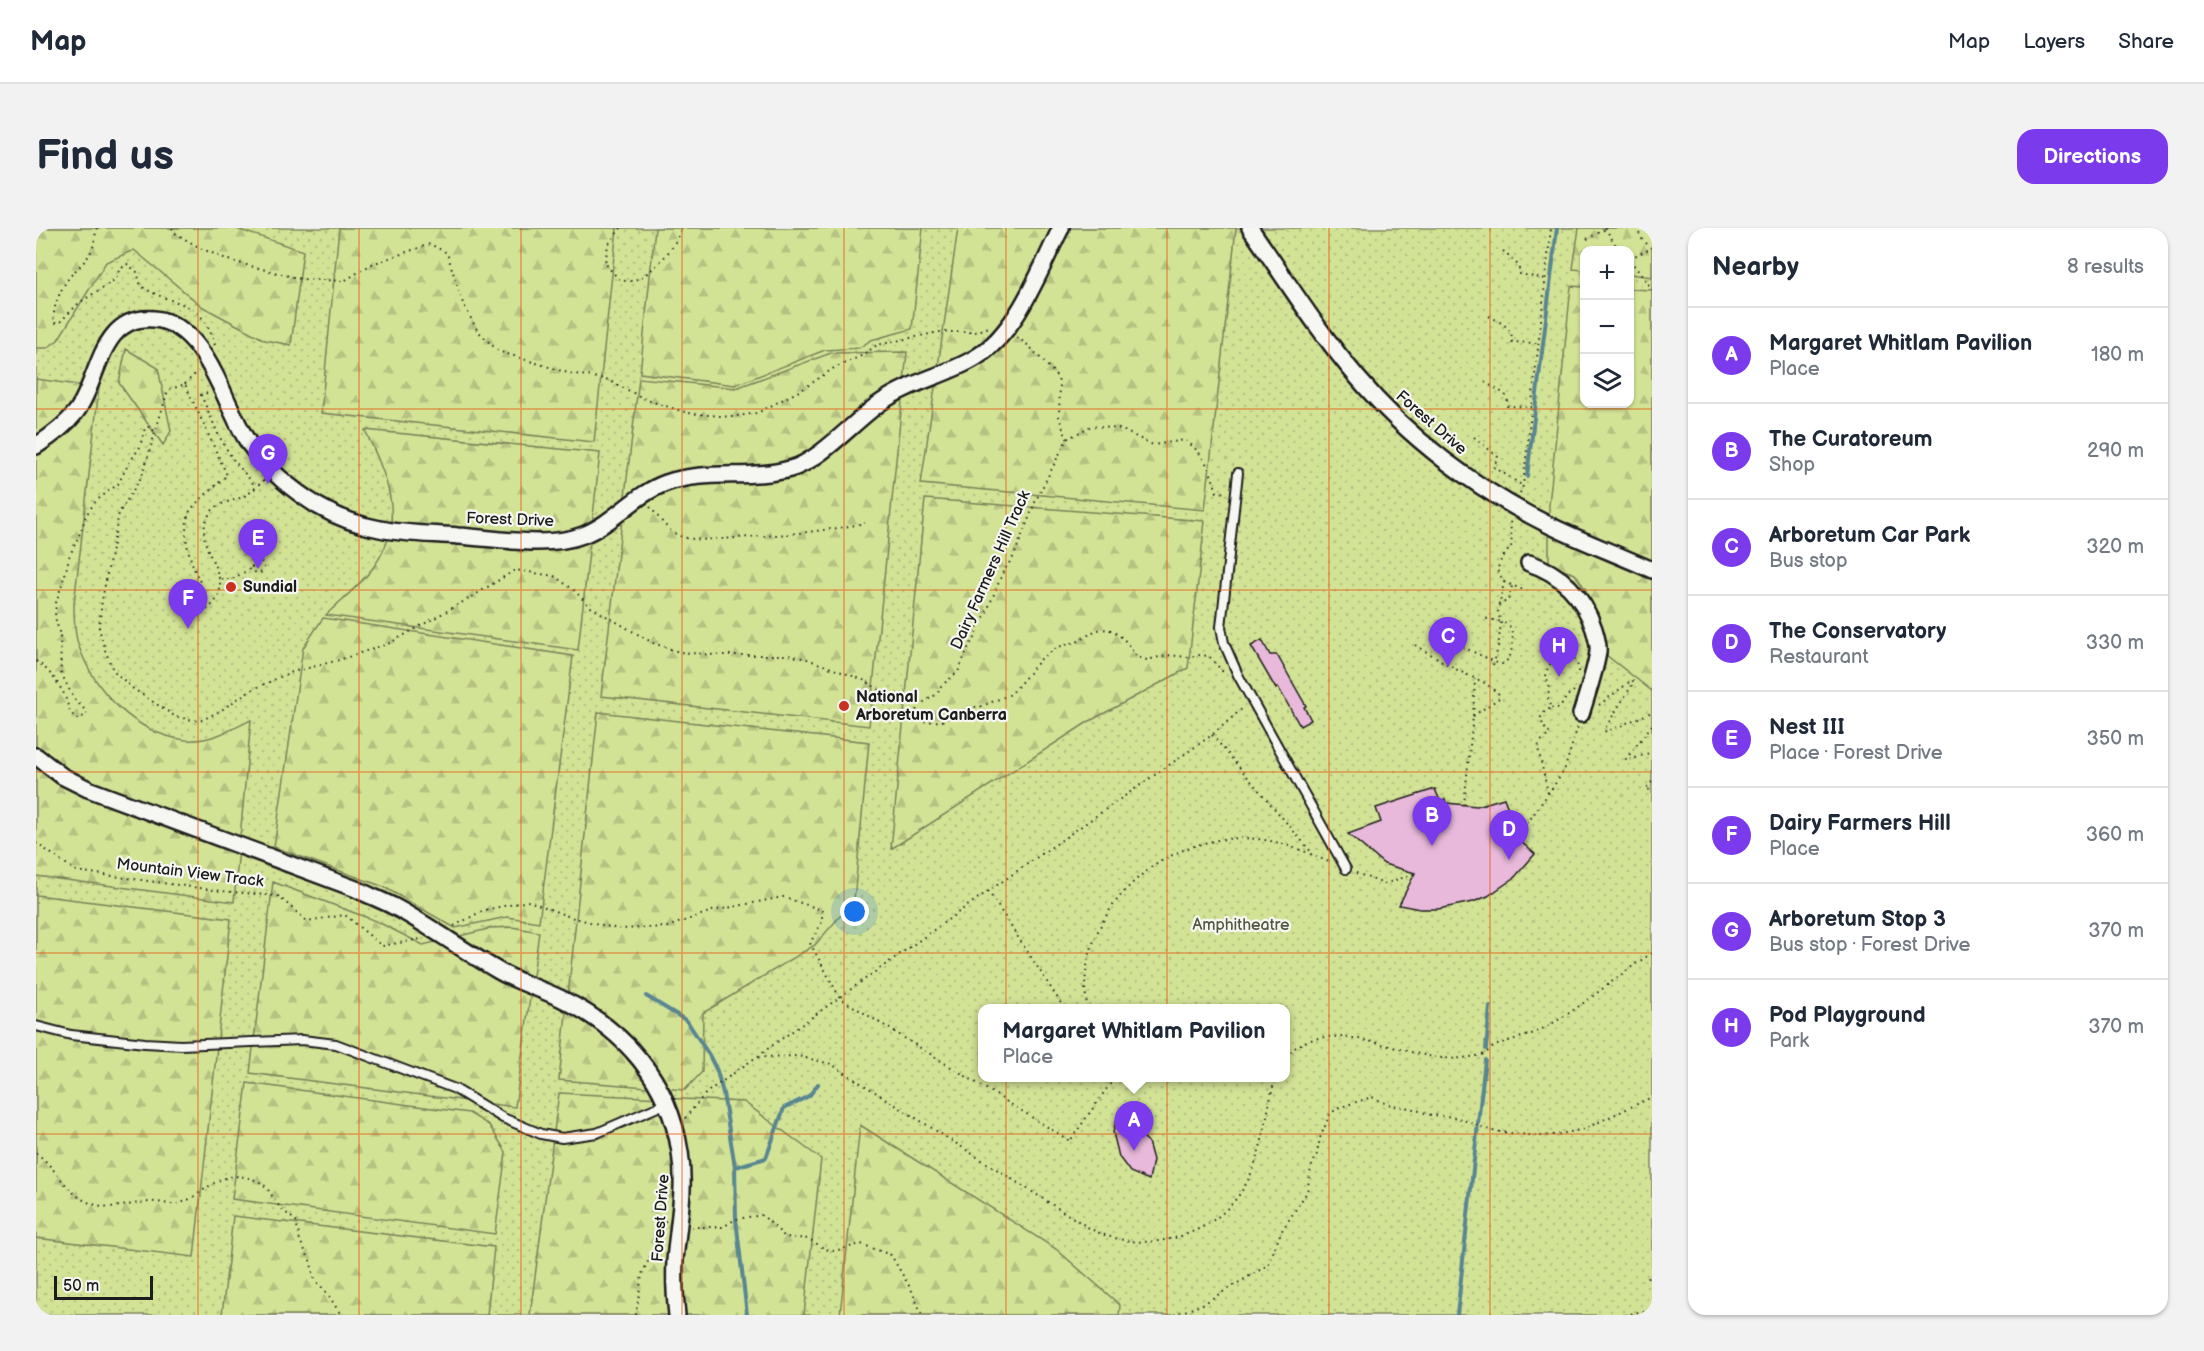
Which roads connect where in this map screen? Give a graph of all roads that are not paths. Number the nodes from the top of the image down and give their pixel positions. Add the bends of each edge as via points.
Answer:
1 (1062, 228) edge
2 (1250, 228) edge
3 (36, 446) edge
4 (1238, 473) dead end
5 (1529, 563) dead end
6 (1652, 570) edge
7 (1581, 714) road end
8 (36, 756) edge
9 (1346, 869) dead end
10 (36, 1026) edge
11 (667, 1103) junction
12 (677, 1315) edge

1 - 3 street, Forest Drive via 1015,317 989,348 973,359 916,382 879,403 797,467 676,480 641,495 585,534 566,539 537,541 399,532 345,520 315,504 273,472 248,442 208,362 189,336 174,325 155,319 129,323 116,331 107,342 90,389 76,412
2 - 6 street, Forest Drive via 1323,334 1398,421 1471,479 1547,524
4 - 9 lane via 1221,627 1227,651
5 - 7 street via 1554,573 1566,583 1592,620 1598,650
8 - 11 street, Forest Drive via 88,789 393,906 499,971 560,998 612,1030 641,1060
10 - 11 lane via 70,1035 146,1043 302,1040 336,1044 455,1089 541,1134 562,1138 597,1133
11 - 12 street, Forest Drive via 676,1129 684,1180 674,1285

